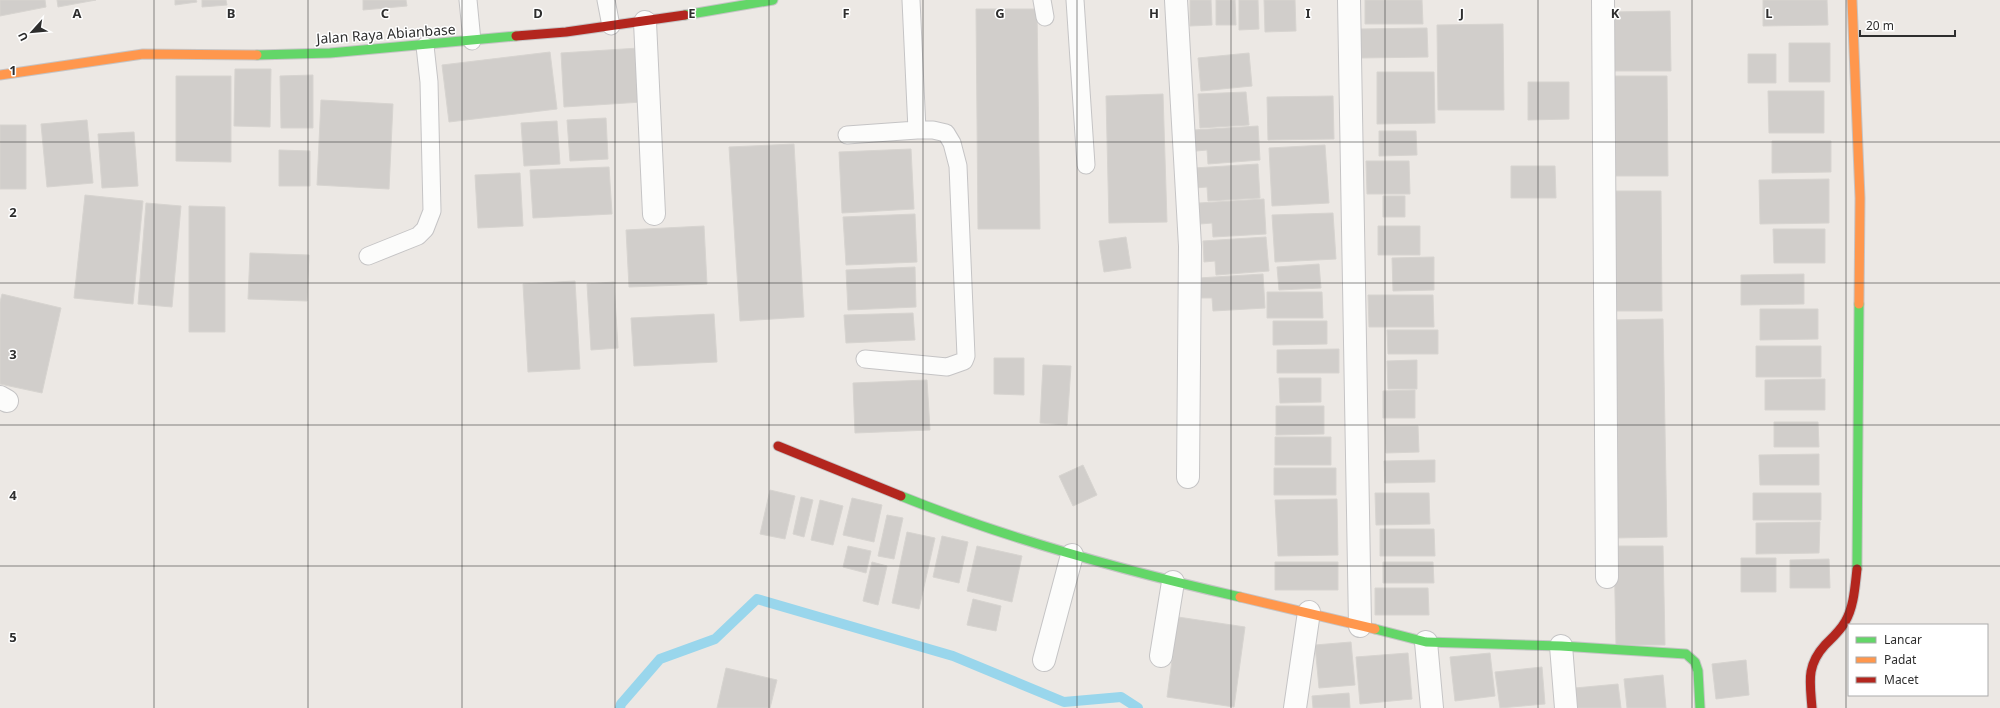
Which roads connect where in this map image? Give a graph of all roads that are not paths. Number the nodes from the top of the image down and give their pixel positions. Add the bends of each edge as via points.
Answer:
1 (468, 0) edge
2 (606, 0) edge
3 (773, 0) edge
4 (911, 0) edge
5 (1042, 0) edge
6 (1075, 0) edge
7 (1176, 0) edge
8 (1349, 0) edge
9 (1603, 0) edge
10 (1852, 0) edge
11 (1045, 17) dead end
12 (645, 22) junction
13 (611, 26) junction
14 (472, 41) junction
15 (425, 46) junction
16 (0, 75) edge
17 (917, 130) junction
18 (847, 135) dead end
19 (1086, 165) dead end
20 (654, 214) dead end
21 (368, 256) dead end
22 (865, 359) dead end
23 (778, 446) dead end
24 (1188, 477) dead end
25 (1072, 555) junction
26 (1607, 577) dead end
27 (1173, 582) junction
28 (1309, 612) junction
29 (1360, 626) junction
30 (1426, 642) junction
31 (1561, 646) junction
32 (1161, 656) dead end
33 (1044, 660) dead end
34 (1295, 708) edge
35 (1432, 708) edge
36 (1566, 708) edge
37 (1700, 708) edge
38 (1812, 708) edge

1 - 14 lane
2 - 13 lane
3 - 12 street, Jalan Raya Abianbase
4 - 17 lane
5 - 11 lane
6 - 19 lane
7 - 24 street via 1190,246
8 - 29 street
9 - 26 street
10 - 38 street via 1860,198 1858,561 1847,620 1817,656 1810,670
12 - 13 street, Jalan Raya Abianbase
12 - 20 street
13 - 14 street, Jalan Raya Abianbase
14 - 15 street, Jalan Raya Abianbase
15 - 16 street, Jalan Raya Abianbase via 330,53 143,54
15 - 21 lane via 430,82 432,211 425,229 418,236
17 - 18 lane
17 - 22 lane via 946,133 952,143 958,166 966,356 964,361 947,367
23 - 25 street via 933,509
25 - 27 street
25 - 33 street
27 - 28 street
27 - 32 street
28 - 29 street
28 - 34 street
29 - 30 street
30 - 31 street
30 - 35 street
31 - 36 street
31 - 37 street via 1686,654 1698,671

